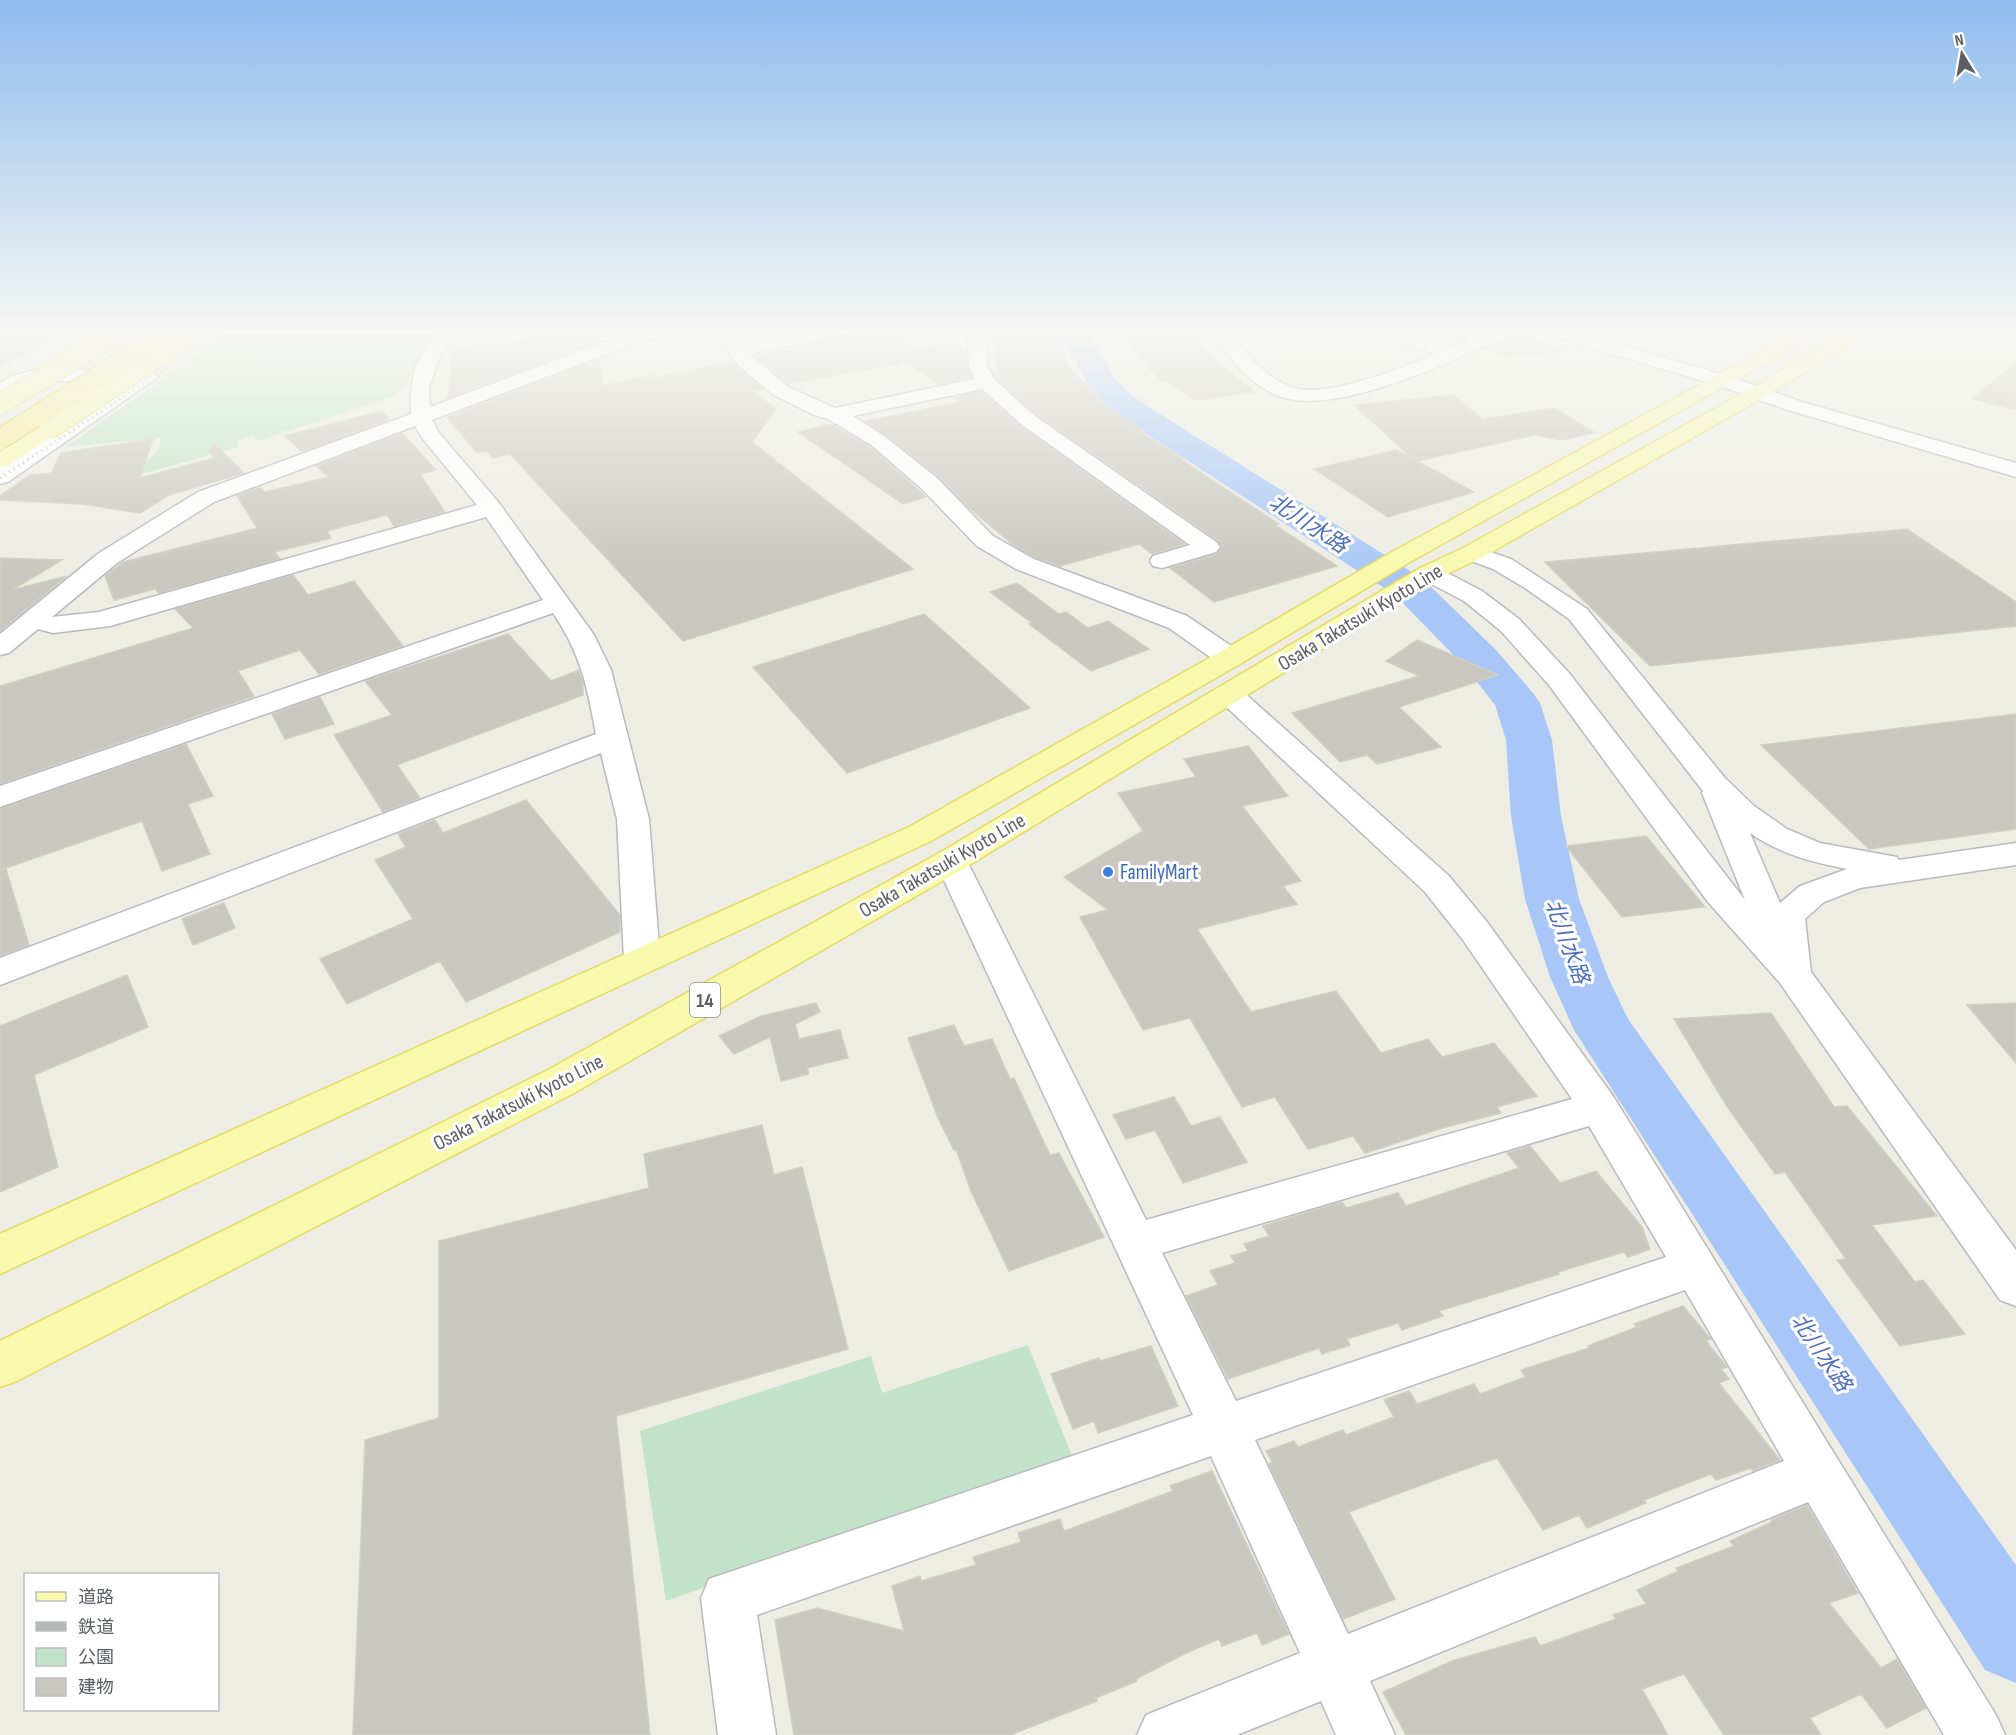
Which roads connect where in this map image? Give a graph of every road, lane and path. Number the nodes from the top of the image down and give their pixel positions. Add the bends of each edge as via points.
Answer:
1 (16, 411) edge
2 (44, 411) edge
3 (76, 411) edge
4 (97, 411) edge
5 (420, 411) edge
6 (440, 411) edge
7 (821, 411) edge
8 (849, 411) edge
9 (1018, 411) edge
10 (1669, 411) edge
11 (1725, 411) edge
12 (1812, 411) edge
13 (1847, 411) edge
14 (835, 414) junction
15 (421, 418) junction
16 (0, 421) edge
17 (0, 439) edge
18 (2016, 460) edge
19 (0, 461) edge
20 (2016, 470) edge
21 (0, 477) edge
22 (491, 508) junction
23 (1472, 553) junction
24 (1162, 561) dead end
25 (1426, 575) junction
26 (1375, 590) junction
27 (558, 603) junction
28 (33, 620) junction
29 (0, 647) edge
30 (1230, 658) junction
31 (1230, 695) junction
32 (612, 738) junction
33 (1714, 785) junction
34 (0, 797) edge
35 (2016, 854) edge
36 (951, 861) junction
37 (1907, 868) junction
38 (642, 959) junction
39 (0, 972) edge
40 (1793, 974) junction
41 (1599, 1107) junction
42 (1135, 1242) junction
43 (0, 1255) edge
44 (1695, 1267) junction
45 (2016, 1286) edge
46 (0, 1365) edge
47 (1224, 1428) junction
48 (1818, 1473) junction
49 (1335, 1667) junction
50 (747, 1735) edge
51 (1166, 1735) edge
52 (1366, 1735) edge
53 (1976, 1735) edge

1 - 16 highway
2 - 17 highway, bridge
3 - 19 main road, bridge
4 - 21 street
5 - 15 street
6 - 15 street
7 - 14 street
8 - 14 street
9 - 24 street via 1208,547
10 - 26 main road, Osaka Takatsuki Kyoto Line / 14 via 1401,557
11 - 23 main road, Osaka Takatsuki Kyoto Line / 14
12 - 20 street
13 - 18 street
14 - 30 street via 877,440 929,483 985,541 1025,564 1178,622
15 - 22 street via 430,435
15 - 28 street via 206,497 108,558
22 - 27 street
22 - 28 street via 101,620 53,625
23 - 25 main road, Osaka Takatsuki Kyoto Line / 14
23 - 33 street via 1502,564 1578,614
25 - 26 main road, Osaka Takatsuki Kyoto Line / 14
25 - 40 street via 1473,596 1510,625 1559,679 1720,894
26 - 30 main road, Osaka Takatsuki Kyoto Line / 14
26 - 31 main road, Osaka Takatsuki Kyoto Line / 14
27 - 32 street via 597,670
27 - 34 street
28 - 29 street
30 - 38 main road, Osaka Takatsuki Kyoto Line / 14 via 920,834
31 - 36 main road, Osaka Takatsuki Kyoto Line / 14
31 - 41 street via 1437,884 1475,931
32 - 38 street via 633,819
32 - 39 street
33 - 37 street via 1743,813 1776,836 1813,852
33 - 40 street
35 - 37 street
36 - 42 street
36 - 46 main road, Osaka Takatsuki Kyoto Line / 14 via 560,1082
37 - 40 street via 1854,878 1812,894 1786,916
38 - 43 main road, Osaka Takatsuki Kyoto Line / 14
40 - 45 street
41 - 42 street
41 - 44 street
42 - 47 street
44 - 47 street
44 - 48 street
47 - 49 street
47 - 50 street via 728,1598
48 - 49 street
48 - 53 street
49 - 51 street
49 - 52 street

